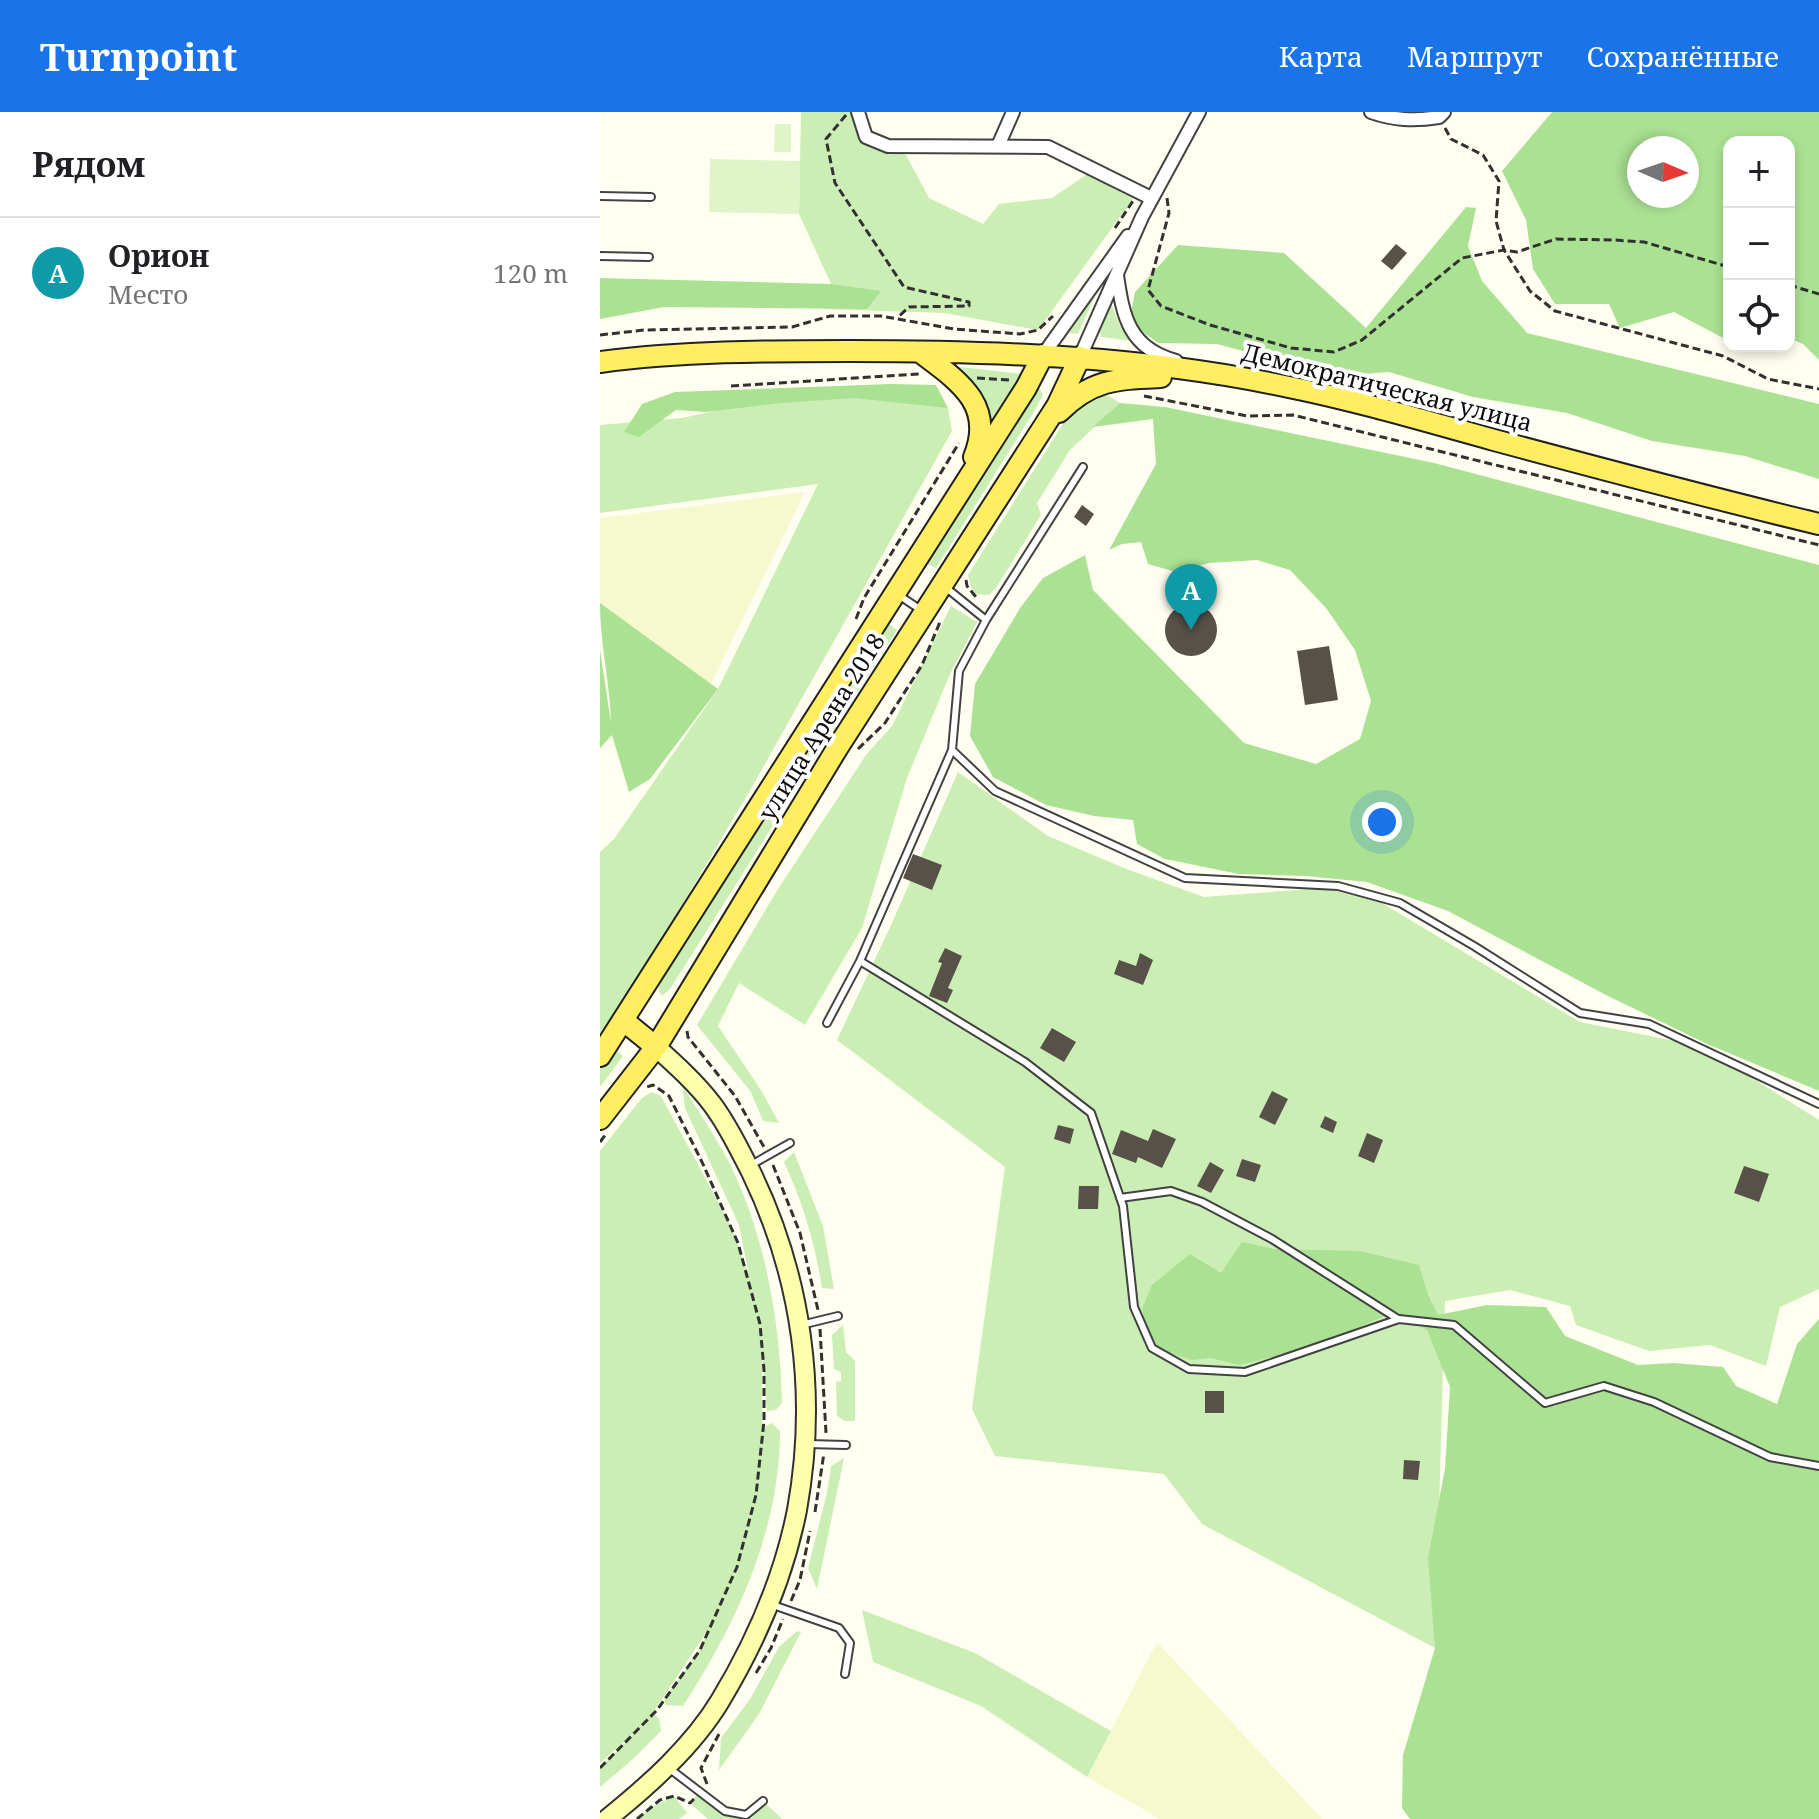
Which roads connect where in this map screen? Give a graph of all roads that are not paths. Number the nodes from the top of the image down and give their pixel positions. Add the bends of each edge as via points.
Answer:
1 (858, 112) edge
2 (1013, 112) edge
3 (1199, 112) edge
4 (1371, 112) edge
5 (1442, 115) edge
6 (998, 146) junction
7 (1146, 195) junction
8 (600, 196) edge
9 (651, 197) dead end
10 (1142, 217) junction
11 (600, 256) edge
12 (649, 257) dead end
13 (1117, 275) junction
14 (920, 352) junction
15 (1043, 355) junction
16 (1080, 357) junction
17 (600, 362) edge
18 (1225, 375) junction
19 (1043, 427) junction
20 (1083, 467) dead end
21 (962, 488) junction
22 (1819, 524) edge
23 (941, 584) junction
24 (896, 594) junction
25 (934, 612) junction
26 (986, 620) junction
27 (952, 750) junction
28 (860, 961) junction
29 (624, 1021) junction
30 (827, 1023) dead end
31 (656, 1047) junction
32 (600, 1056) edge
33 (1819, 1104) edge
34 (604, 1125) edge
35 (790, 1143) dead end
36 (748, 1167) junction
37 (1120, 1198) junction
38 (838, 1316) dead end
39 (1399, 1319) junction
40 (810, 1323) junction
41 (804, 1444) junction
42 (846, 1445) dead end
43 (1819, 1466) edge
44 (778, 1607) junction
45 (845, 1674) dead end
46 (667, 1767) junction
47 (763, 1801) dead end
48 (607, 1819) edge

1 - 6 street via 866,137 888,146
2 - 6 street
3 - 7 street via 1165,179
4 - 5 street via 1402,120
6 - 7 street via 1048,147
7 - 10 street
8 - 9 lane
10 - 13 street
10 - 15 street
11 - 12 lane
13 - 16 street
13 - 18 street via 1122,311 1140,343 1166,359
14 - 15 main road, Демократическая улица
14 - 17 main road, Демократическая улица via 753,352
14 - 21 main road via 961,382 979,417 981,441
15 - 16 main road, Демократическая улица
15 - 21 main road, улица Арена 2018
16 - 18 main road, Демократическая улица
16 - 19 main road, улица Арена 2018
18 - 19 main road via 1108,381 1087,388
18 - 22 main road, Демократическая улица via 1350,400
19 - 23 main road, улица Арена 2018
20 - 26 lane
21 - 24 main road, улица Арена 2018
23 - 25 main road, улица Арена 2018
23 - 26 lane
24 - 25 lane
24 - 29 main road, улица Арена 2018
25 - 31 main road, улица Арена 2018 via 838,747
26 - 27 lane via 959,671
27 - 28 lane
27 - 33 lane via 995,791 1185,878 1338,886 1400,903 1580,1013 1649,1024
28 - 30 lane
28 - 37 lane via 1025,1062 1091,1113
29 - 31 main road
29 - 32 main road, улица Арена 2018
31 - 34 main road, улица Арена 2018
31 - 36 main road via 712,1104
35 - 36 lane
36 - 40 main road via 769,1209
37 - 39 lane via 1171,1191 1202,1202
37 - 39 lane via 1134,1307 1152,1348 1189,1369 1245,1372
38 - 40 lane
39 - 43 lane via 1454,1325 1545,1403 1604,1386 1654,1402 1770,1457
40 - 41 main road
41 - 42 lane
41 - 44 main road
44 - 45 lane via 839,1628 850,1643
44 - 46 main road via 719,1702
46 - 47 lane via 725,1811 746,1815
46 - 48 main road

